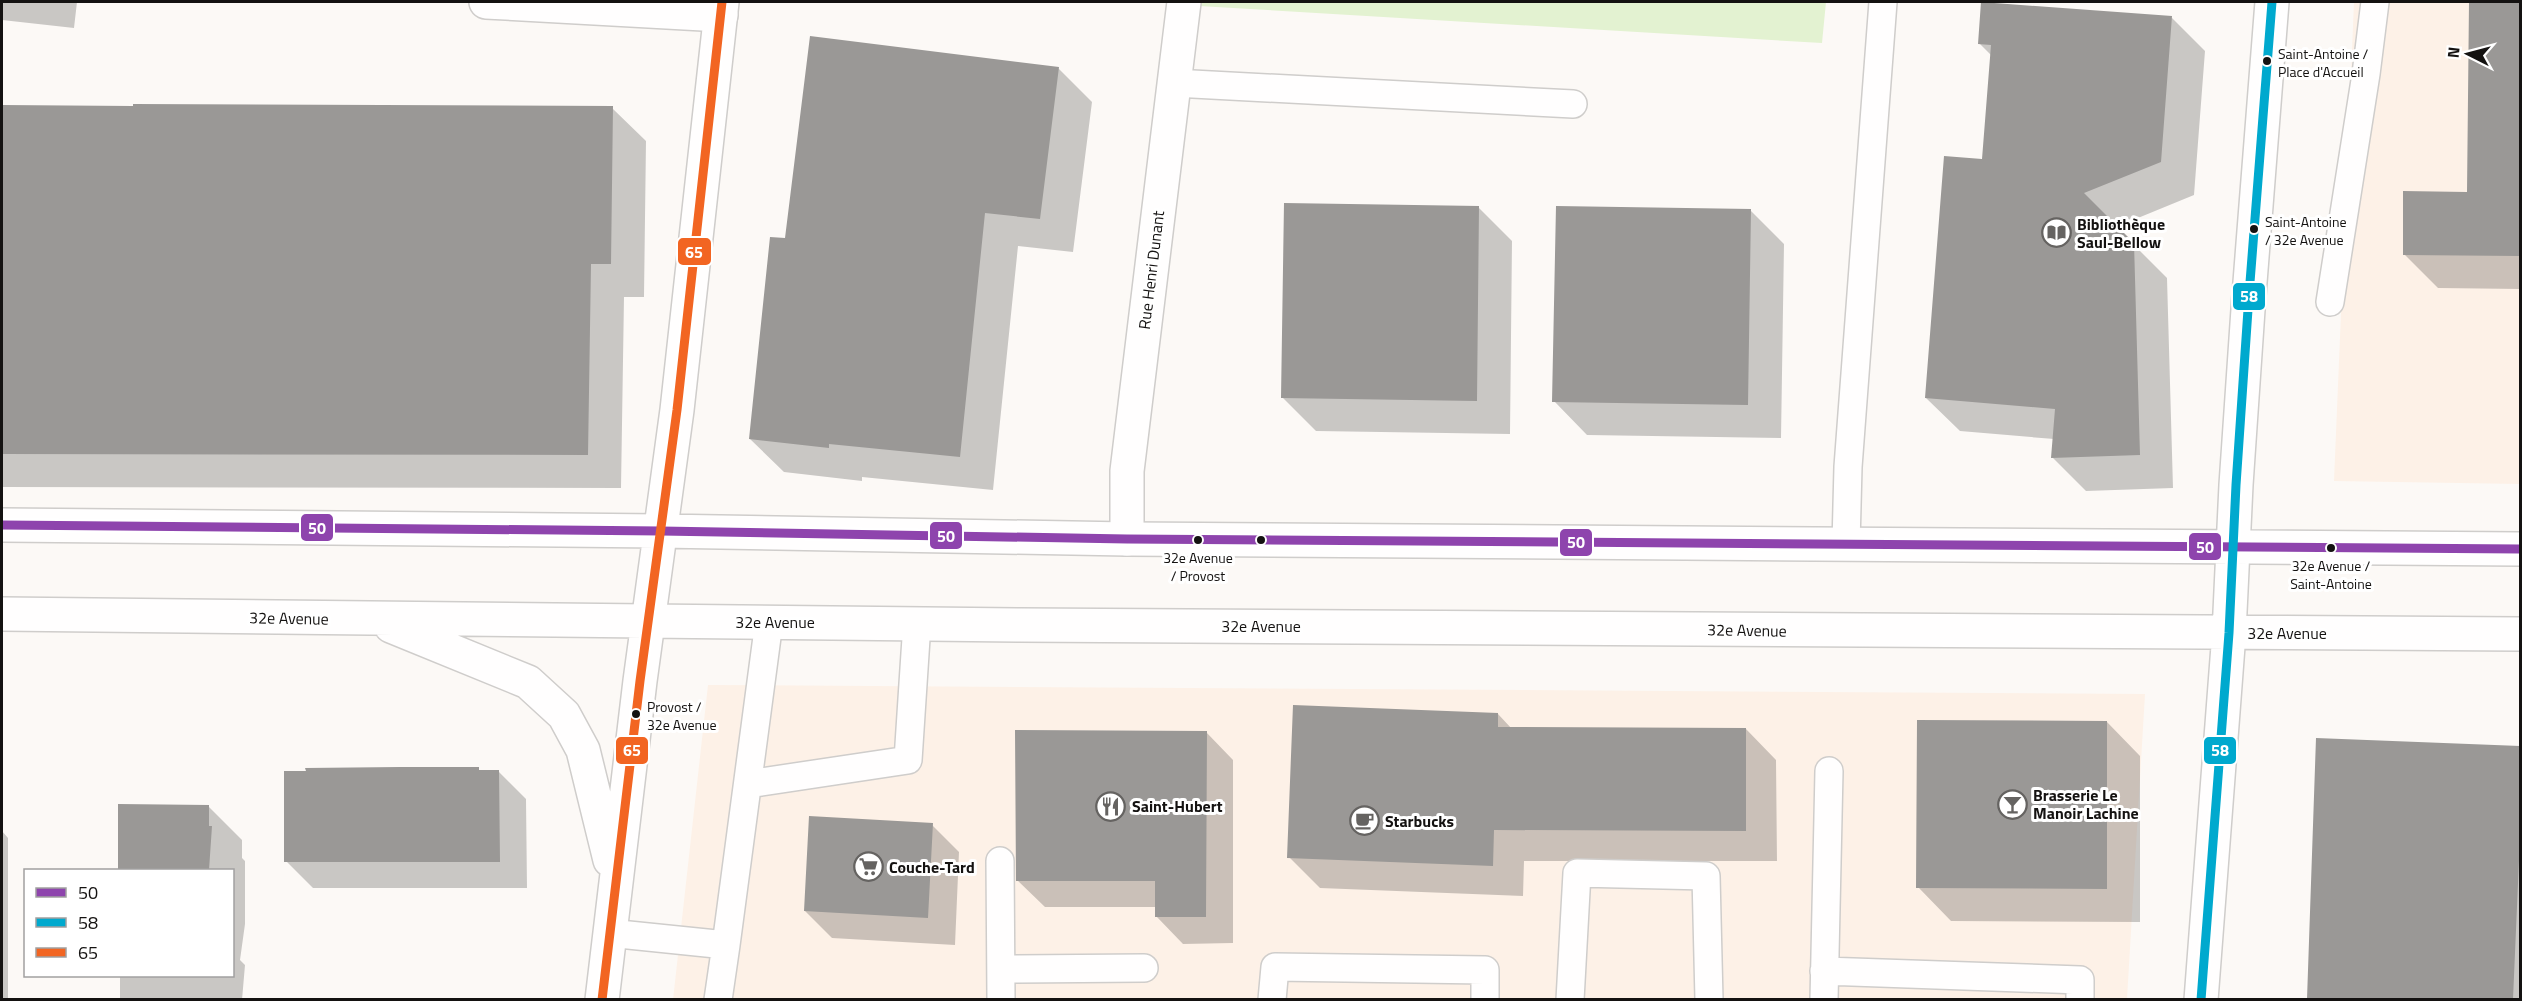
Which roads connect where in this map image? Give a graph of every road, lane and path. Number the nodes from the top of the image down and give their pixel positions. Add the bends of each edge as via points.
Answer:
1 (486, 2) edge
2 (1184, 2) edge
3 (1883, 2) edge
4 (2272, 2) edge
5 (2375, 2) edge
6 (722, 8) edge
7 (1174, 83) junction
8 (1573, 104) dead end
9 (2330, 302) dead end
10 (2, 525) edge
11 (661, 531) junction
12 (1127, 539) junction
13 (1846, 544) junction
14 (2234, 548) junction
15 (2520, 549) edge
16 (2, 614) edge
17 (375, 619) junction
18 (648, 621) junction
19 (769, 622) junction
20 (917, 623) junction
21 (2229, 633) junction
22 (2520, 634) edge
23 (1829, 771) dead end
24 (748, 784) junction
25 (1000, 861) dead end
26 (615, 882) junction
27 (609, 933) junction
28 (726, 945) junction
29 (1144, 968) dead end
30 (1001, 969) junction
31 (1824, 971) junction
32 (602, 999) edge
33 (718, 999) edge
34 (1001, 999) edge
35 (1272, 999) edge
36 (1485, 999) edge
37 (1570, 999) edge
38 (1709, 999) edge
39 (1824, 999) edge
40 (2080, 999) edge
41 (2201, 999) edge

1 - 6 main road
2 - 7 main road, Rue Henri Dunant
3 - 13 lane via 1848,467
4 - 14 main road
5 - 9 lane
6 - 11 main road
7 - 8 lane
7 - 12 main road, Rue Henri Dunant via 1126,471
10 - 11 main road
11 - 12 main road
11 - 18 main road
12 - 13 main road
13 - 14 main road
14 - 15 main road
14 - 21 main road
16 - 17 main road, 32e Avenue
17 - 18 main road, 32e Avenue
17 - 26 main road via 528,682 564,715 583,750
18 - 19 main road, 32e Avenue
18 - 26 main road
19 - 20 main road, 32e Avenue
19 - 24 lane
20 - 21 main road, 32e Avenue
20 - 24 lane via 908,760
21 - 22 main road, 32e Avenue
21 - 41 main road
23 - 31 lane
24 - 28 lane
25 - 30 lane
26 - 27 main road
27 - 28 lane
27 - 32 main road
28 - 33 lane
29 - 30 lane
30 - 34 lane
31 - 39 lane
31 - 40 lane via 2080,980
35 - 36 lane via 1275,968 1485,970
37 - 38 lane via 1577,873 1706,876

